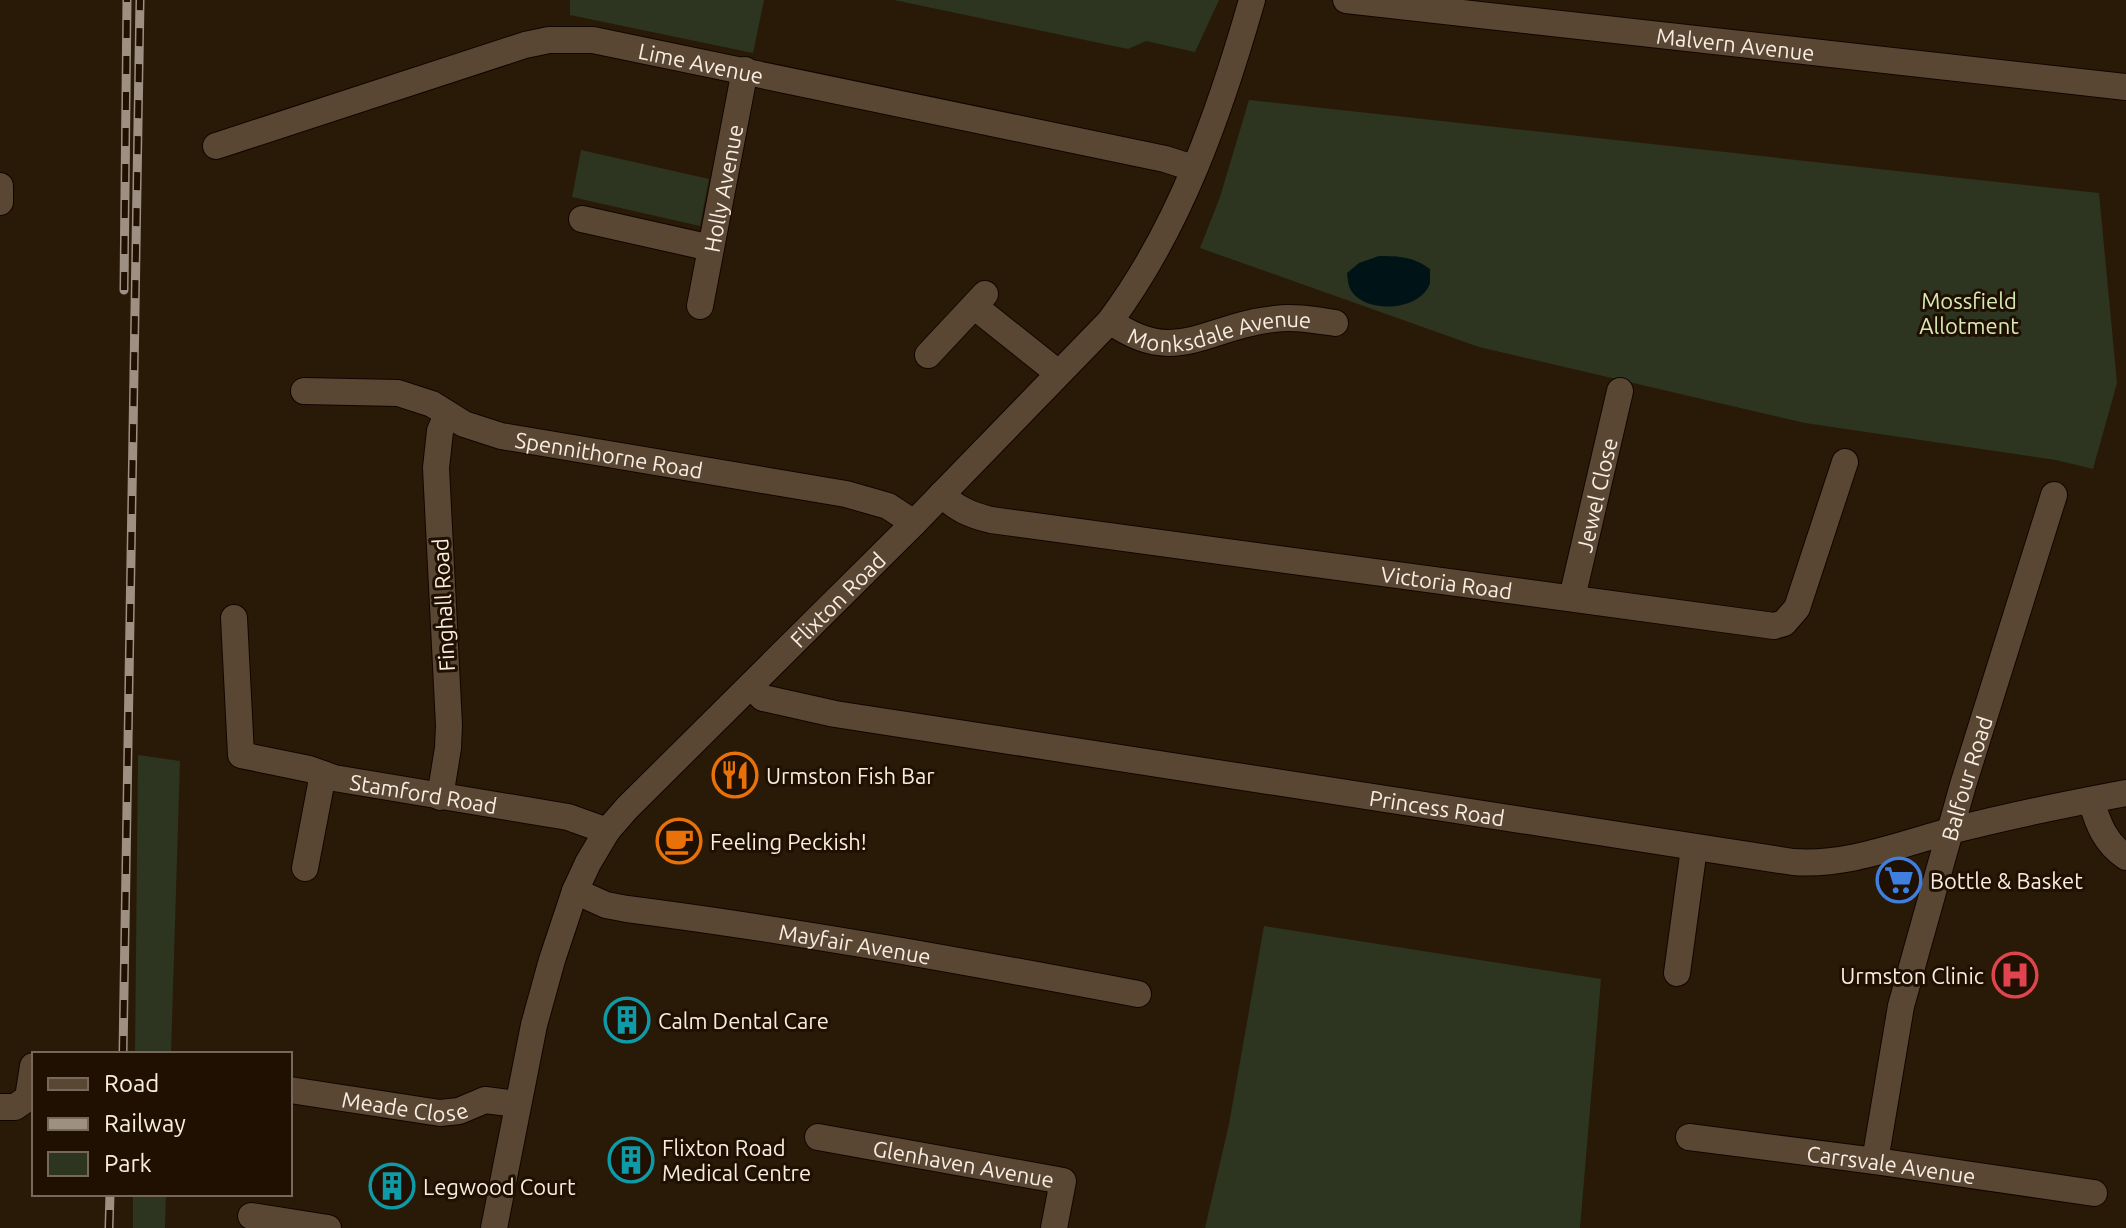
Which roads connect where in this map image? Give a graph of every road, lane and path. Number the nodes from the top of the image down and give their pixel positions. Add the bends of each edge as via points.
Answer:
1 (1252, 0) edge
2 (1346, 0) edge
3 (745, 70) junction
4 (2126, 87) edge
5 (216, 146) dead end
6 (1193, 168) junction
7 (0, 186) edge
8 (0, 202) edge
9 (582, 219) dead end
10 (711, 248) junction
11 (700, 306) dead end
12 (1110, 321) junction
13 (1335, 323) dead end
14 (928, 355) dead end
15 (1058, 373) junction
16 (304, 391) dead end
17 (1620, 391) dead end
18 (447, 415) junction
19 (1845, 462) dead end
20 (942, 494) junction
21 (2054, 495) dead end
22 (914, 523) junction
23 (1572, 598) junction
24 (234, 618) dead end
25 (751, 686) junction
26 (323, 774) junction
27 (2126, 793) edge
28 (440, 797) junction
29 (2091, 800) junction
30 (607, 831) junction
31 (1951, 831) junction
32 (1694, 848) junction
33 (2126, 857) edge
34 (305, 868) dead end
35 (575, 891) junction
36 (1677, 973) dead end
37 (1138, 994) dead end
38 (32, 1072) edge
39 (292, 1090) edge
40 (517, 1104) junction
41 (0, 1107) edge
42 (818, 1137) dead end
43 (1689, 1137) dead end
44 (1875, 1161) junction
45 (2094, 1193) dead end
46 (251, 1213) edge
47 (328, 1228) edge
48 (494, 1228) edge
49 (1054, 1228) edge

1 - 6 street, Flixton Road
2 - 4 street, Malvern Avenue
3 - 5 street, Lime Avenue via 593,40 549,40
3 - 6 street, Lime Avenue
3 - 10 street, Holly Avenue
6 - 12 street, Flixton Road via 1160,246
7 - 8 street
9 - 10 street
10 - 11 street, Holly Avenue
12 - 13 street, Monksdale Avenue via 1158,344 1179,344 1274,319
12 - 15 street, Flixton Road
14 - 15 street via 980,300
15 - 20 street, Flixton Road
16 - 18 street, Spennithorne Road via 398,393
17 - 23 street, Jewel Close
18 - 22 street, Spennithorne Road via 501,436 846,494 888,506
18 - 28 street, Finghall Road via 436,468 449,725
19 - 23 street, Victoria Road via 1797,608 1784,623 1763,626
20 - 22 street, Flixton Road
20 - 23 street, Victoria Road via 964,512 991,520
21 - 31 street, Balfour Road
22 - 25 street, Flixton Road
24 - 26 street, Stamford Road via 241,755
25 - 30 street, Flixton Road
25 - 32 street, Princess Road via 763,698 835,714
26 - 28 street, Stamford Road
26 - 34 street
27 - 29 street, Princess Road
28 - 30 street, Stamford Road via 568,817
29 - 31 street, Princess Road
29 - 33 street via 2105,837
30 - 35 street, Flixton Road
31 - 32 street, Princess Road via 1882,851 1811,863
31 - 44 street, Balfour Road via 1901,1006
32 - 36 street
35 - 37 street, Mayfair Avenue via 627,909 757,926
35 - 40 street, Flixton Road via 534,1025
38 - 41 street via 28,1098 15,1107
39 - 40 street, Meade Close via 440,1113 485,1100
40 - 48 street, Flixton Road
42 - 49 street, Glenhaven Avenue via 1063,1181
43 - 44 street, Carrsvale Avenue
44 - 45 street, Carrsvale Avenue
46 - 47 street

